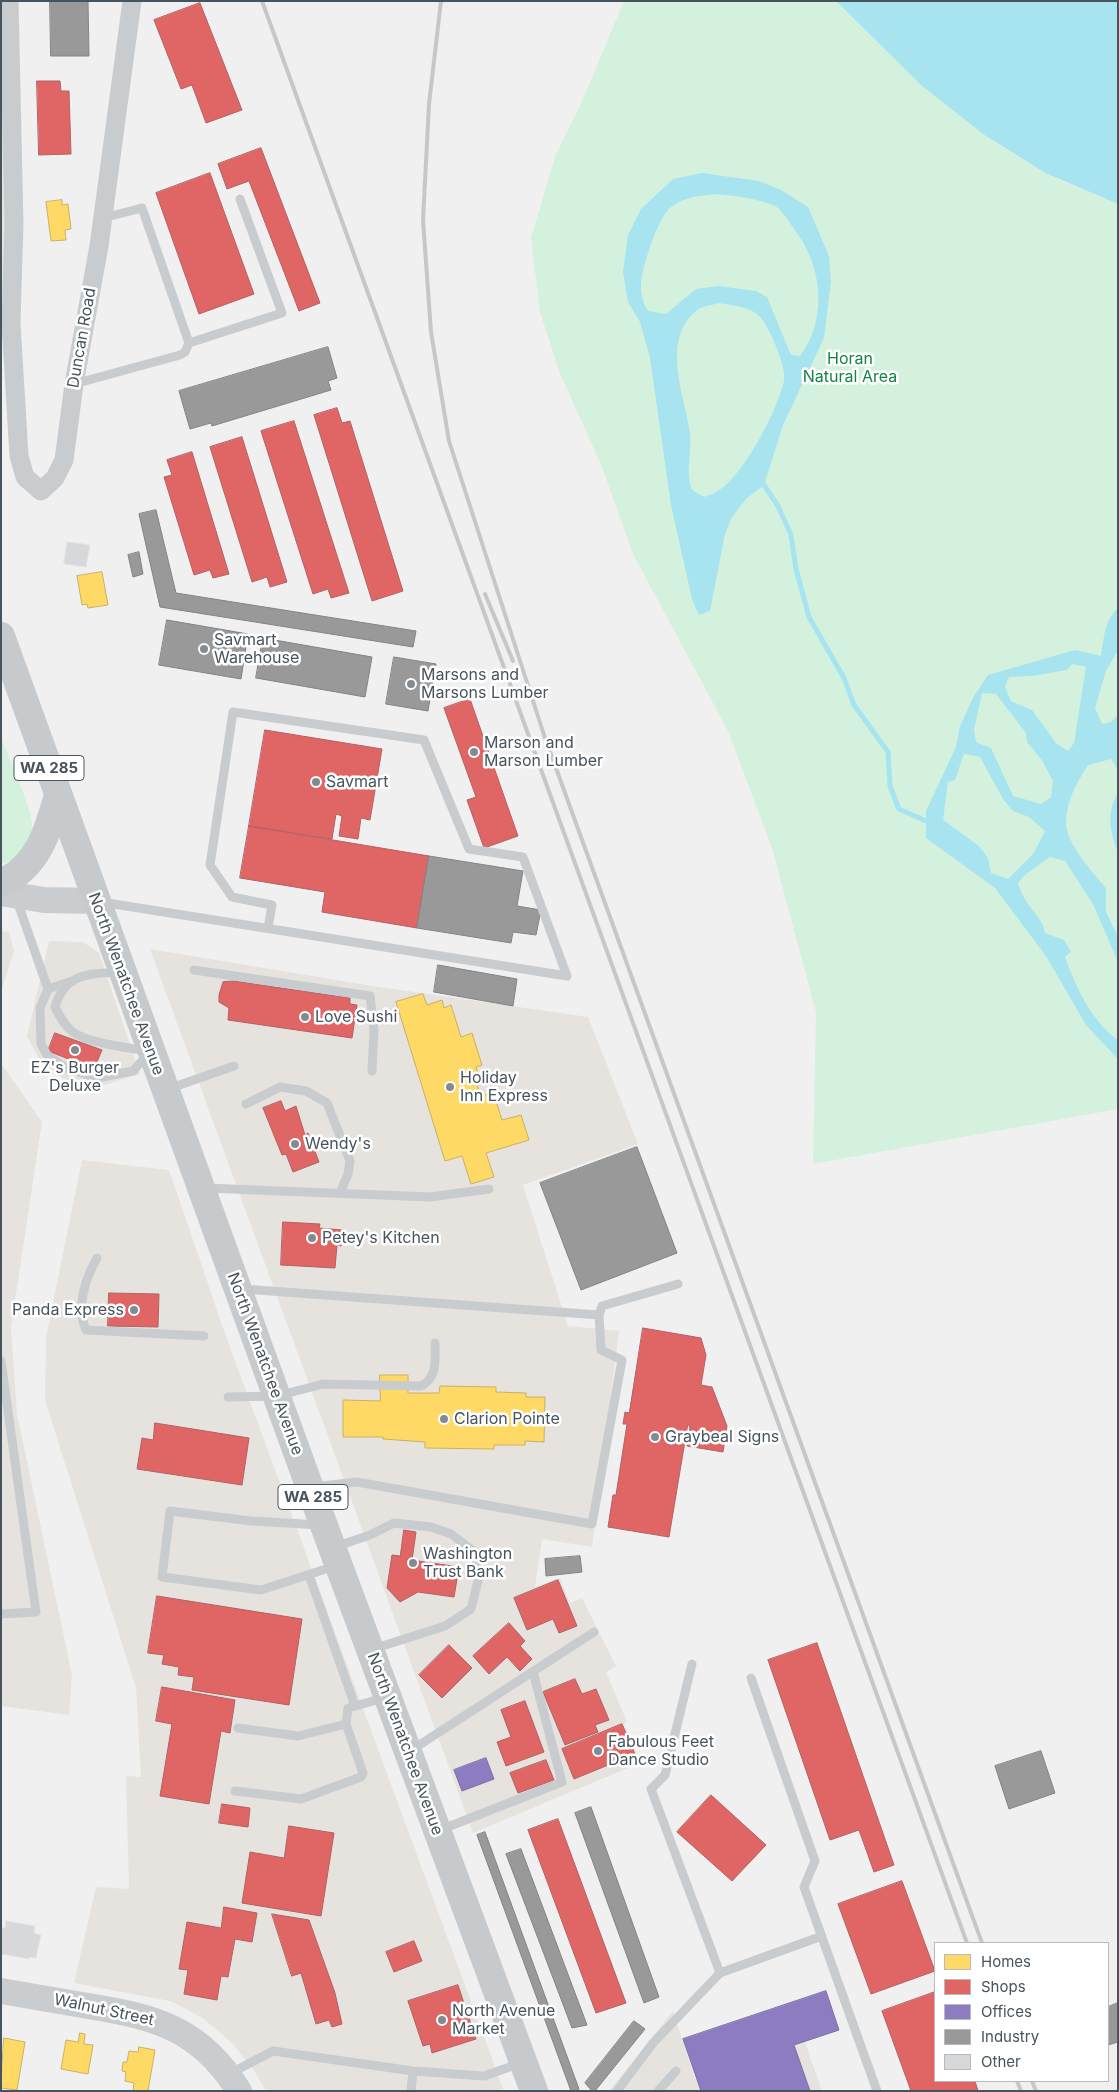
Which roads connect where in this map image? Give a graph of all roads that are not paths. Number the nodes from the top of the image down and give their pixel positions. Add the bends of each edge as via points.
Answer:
1 (9, 1) edge
2 (132, 1) edge
3 (240, 199) dead end
4 (103, 218) junction
5 (6, 324) edge
6 (189, 343) junction
7 (74, 384) junction
8 (1, 636) edge
9 (58, 795) junction
10 (6, 891) edge
11 (96, 901) junction
12 (268, 928) junction
13 (194, 970) dead end
14 (122, 972) junction
15 (69, 982) junction
16 (48, 989) junction
17 (151, 1051) junction
18 (234, 1066) dead end
19 (372, 1071) dead end
20 (165, 1090) junction
21 (246, 1104) dead end
22 (201, 1188) junction
23 (489, 1189) dead end
24 (340, 1193) junction
25 (97, 1258) dead end
26 (678, 1284) dead end
27 (238, 1289) junction
28 (599, 1315) junction
29 (204, 1336) dead end
30 (435, 1343) dead end
31 (1, 1361) edge
32 (277, 1396) junction
33 (228, 1397) dead end
34 (310, 1488) junction
35 (332, 1546) junction
36 (309, 1575) junction
37 (1, 1614) edge
38 (594, 1632) dead end
39 (370, 1650) junction
40 (692, 1664) dead end
41 (533, 1672) junction
42 (751, 1678) dead end
43 (388, 1697) junction
44 (355, 1706) junction
45 (346, 1724) junction
46 (238, 1728) dead end
47 (408, 1752) junction
48 (234, 1791) dead end
49 (438, 1832) junction
50 (822, 1936) junction
51 (720, 1973) junction
52 (1, 1991) edge
53 (523, 2062) junction
54 (413, 2071) junction
55 (676, 2071) dead end
56 (234, 2083) edge
57 (661, 2089) edge
58 (411, 2091) edge
59 (534, 2091) edge
60 (618, 2091) edge
61 (876, 2091) edge

1 - 5 street, Duncan Road via 14,224
2 - 4 street, Duncan Road
3 - 6 lane via 282,313
4 - 6 lane via 142,208
4 - 7 street, Duncan Road
5 - 7 street, Duncan Road via 19,456 24,478 41,491 55,478 64,460
6 - 7 lane via 180,355
8 - 9 main road, North Wenatchee Avenue / WA 285
9 - 10 main road via 48,830 38,850
9 - 11 main road, North Wenatchee Avenue / WA 285
10 - 11 street via 44,900
10 - 16 lane
11 - 12 lane
11 - 14 main road, North Wenatchee Avenue / WA 285
12 - 12 lane via 355,942 567,976 523,857 469,850 424,740 233,712 210,865 232,896 272,905
13 - 19 lane via 370,996 374,1030
14 - 15 lane via 94,974
14 - 17 main road, North Wenatchee Avenue / WA 285
15 - 16 lane
15 - 17 lane via 60,992 55,1007 74,1034 112,1045
16 - 17 lane via 40,1008 41,1044 47,1055 66,1068 97,1078 133,1071
17 - 20 main road, North Wenatchee Avenue / WA 285
18 - 20 lane
20 - 22 main road, North Wenatchee Avenue / WA 285
21 - 24 lane via 280,1087 306,1091 327,1103 350,1161
22 - 24 lane
22 - 27 main road, North Wenatchee Avenue / WA 285
23 - 24 lane via 430,1197
25 - 29 lane via 87,1276 80,1318 86,1330
26 - 28 lane via 602,1306
27 - 28 lane
27 - 32 main road, North Wenatchee Avenue / WA 285
28 - 34 lane via 601,1350 622,1360 592,1524 357,1482
30 - 32 lane via 434,1373 421,1386 324,1384
31 - 37 lane via 36,1612
32 - 33 lane
32 - 34 main road, North Wenatchee Avenue / WA 285
34 - 35 main road, North Wenatchee Avenue / WA 285
35 - 36 lane
35 - 36 lane via 251,1521 170,1511 162,1577 261,1590
35 - 39 main road, North Wenatchee Avenue / WA 285
35 - 39 lane via 370,1535 394,1523 431,1527 451,1534 475,1552 479,1577 471,1609 445,1626
36 - 44 lane
38 - 41 lane
39 - 43 main road, North Wenatchee Avenue / WA 285
40 - 51 lane via 665,1775 651,1789
41 - 47 lane
41 - 49 lane via 562,1782
42 - 50 lane via 815,1861 804,1887
43 - 44 lane
43 - 47 main road, North Wenatchee Avenue / WA 285
44 - 45 lane via 348,1708
45 - 46 lane via 298,1736
45 - 48 lane via 363,1773 361,1777 301,1799
47 - 49 main road, North Wenatchee Avenue / WA 285
49 - 53 main road, North Wenatchee Avenue / WA 285
50 - 51 lane
50 - 61 lane
51 - 60 lane via 653,2044
52 - 56 street, Walnut Street via 150,2018 204,2048
53 - 54 lane via 484,2076
53 - 59 main road, North Wenatchee Avenue / WA 285
54 - 56 lane via 274,2051 246,2064
54 - 58 lane
55 - 57 lane

